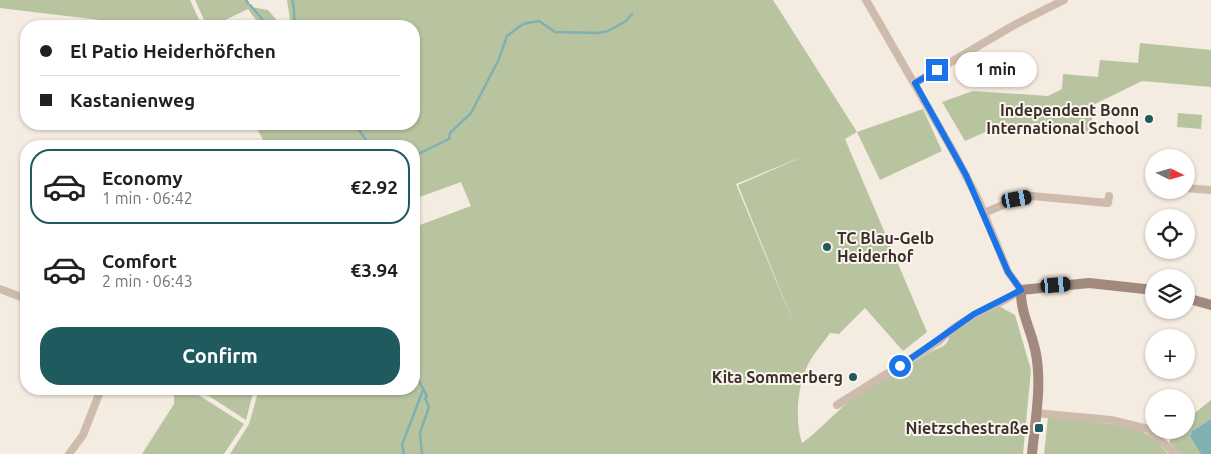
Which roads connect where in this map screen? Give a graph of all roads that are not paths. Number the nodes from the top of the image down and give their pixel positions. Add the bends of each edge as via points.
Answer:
1 (866, 0) edge
2 (1064, 0) edge
3 (915, 83) junction
4 (1195, 189) edge
5 (1211, 190) edge
6 (1109, 196) dead end
7 (984, 213) junction
8 (0, 289) edge
9 (1145, 289) edge
10 (1021, 290) junction
11 (20, 297) edge
12 (1195, 301) edge
13 (1211, 305) edge
14 (99, 395) edge
15 (837, 405) dead end
16 (1036, 413) junction
17 (69, 454) edge
18 (1032, 454) edge
19 (1175, 454) edge

1 - 3 street
2 - 3 street
3 - 7 street
4 - 5 street
6 - 7 street via 1108,203 1032,196
7 - 10 street via 1008,272
8 - 11 street
9 - 10 street via 1089,283
10 - 15 street via 951,328 938,341
10 - 16 street via 1021,308 1036,354
12 - 13 street
14 - 17 street via 83,435
16 - 18 street
16 - 19 street via 1111,420 1148,428

